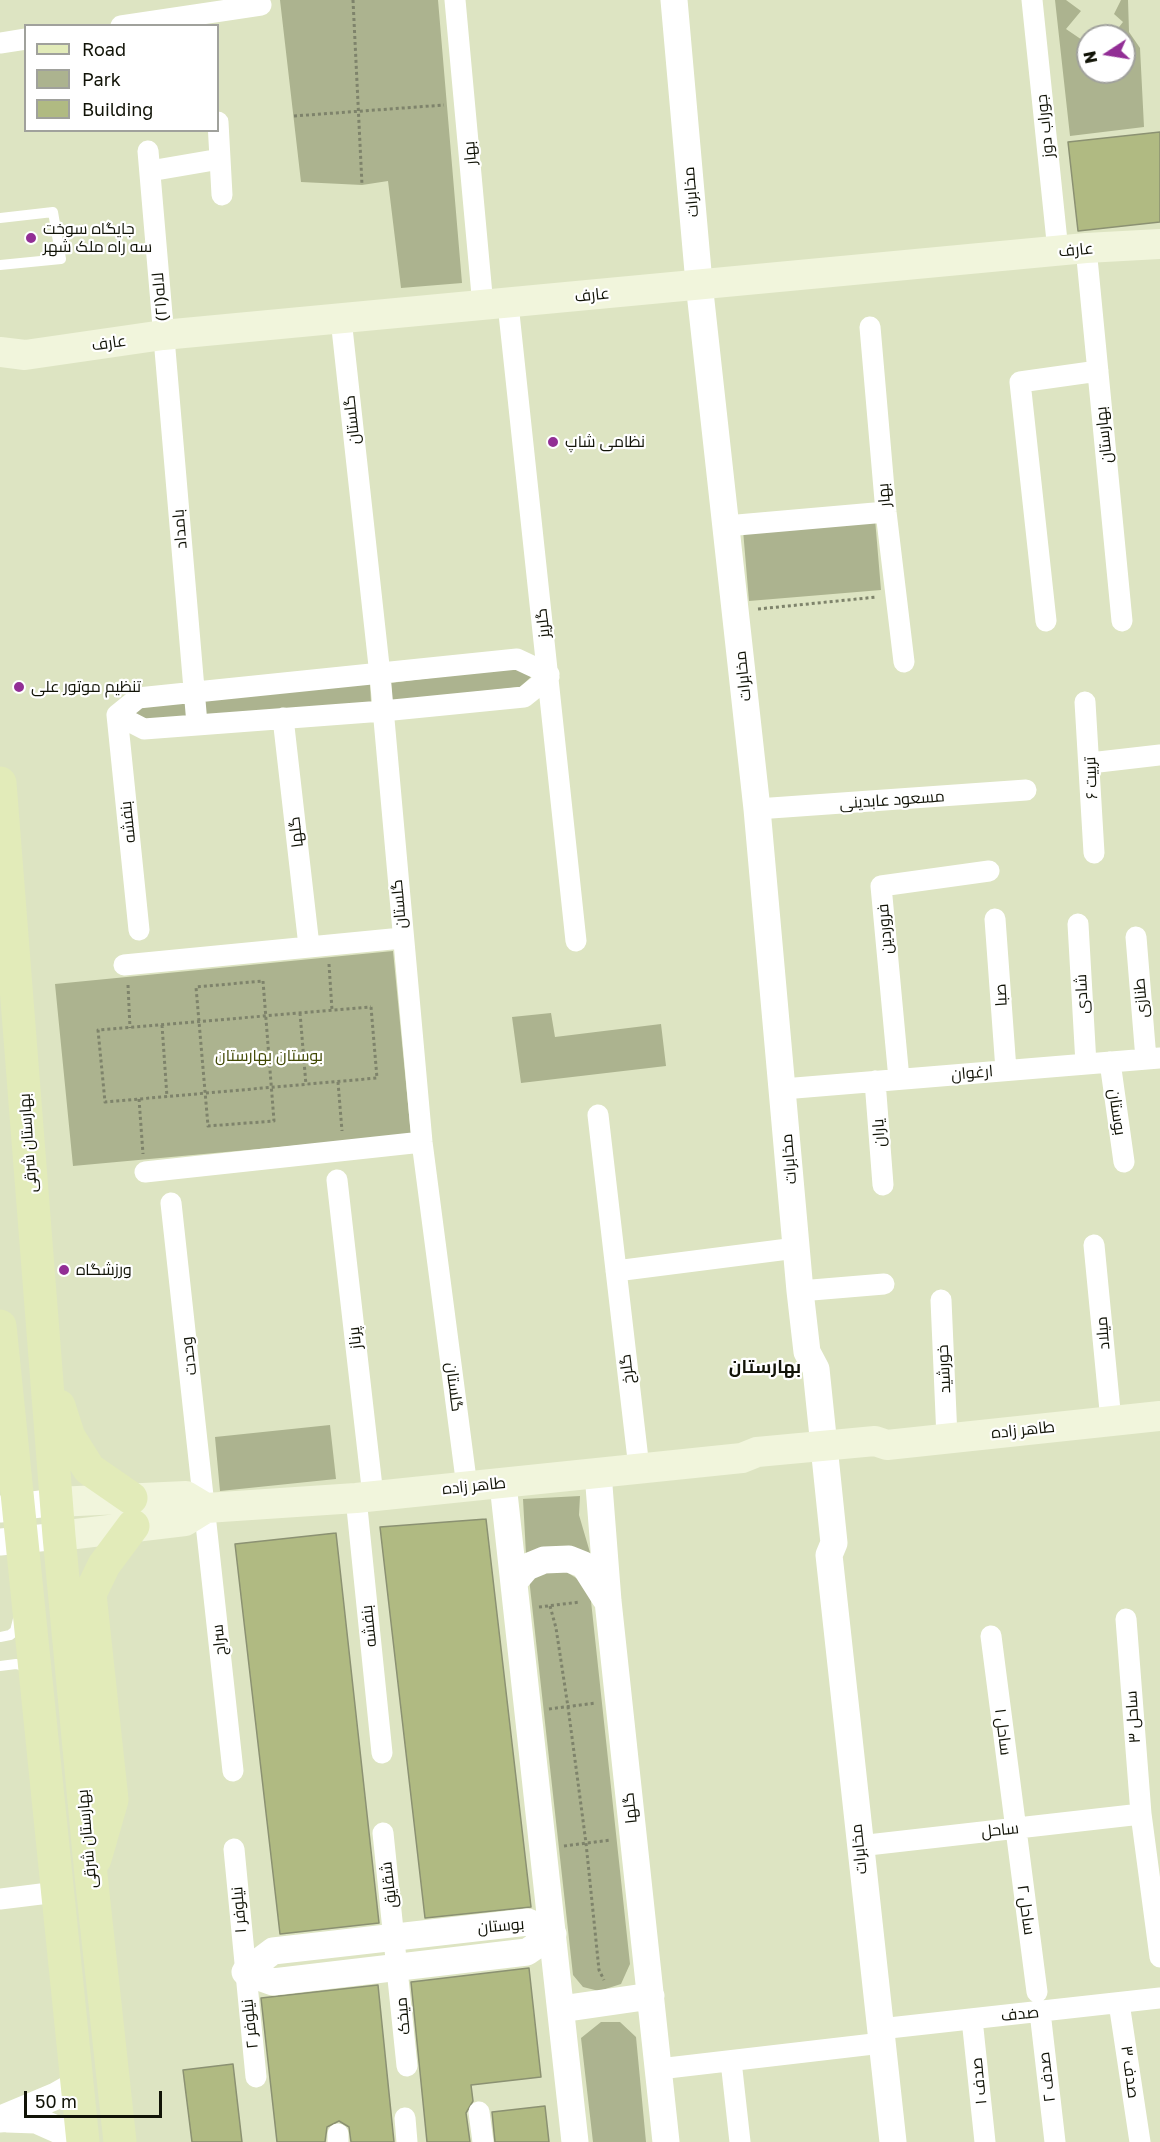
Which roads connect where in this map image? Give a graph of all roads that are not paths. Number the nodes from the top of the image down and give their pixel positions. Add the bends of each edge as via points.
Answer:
1 (455, 0) edge
2 (674, 0) edge
3 (1032, 0) edge
4 (261, 5) dead end
5 (134, 24) edge
6 (24, 39) edge
7 (0, 43) edge
8 (219, 132) edge
9 (220, 159) junction
10 (222, 195) dead end
11 (0, 218) edge
12 (1160, 244) edge
13 (1072, 250) junction
14 (0, 265) edge
15 (699, 283) junction
16 (496, 305) junction
17 (341, 319) junction
18 (870, 327) dead end
19 (163, 335) junction
20 (8, 358) edge
21 (1098, 371) junction
22 (885, 512) junction
23 (726, 526) junction
24 (1046, 621) dead end
25 (1122, 621) dead end
26 (904, 662) dead end
27 (380, 675) junction
28 (549, 676) junction
29 (194, 692) junction
30 (1085, 702) dead end
31 (383, 711) junction
32 (117, 715) junction
33 (283, 718) junction
34 (197, 724) junction
35 (1160, 755) edge
36 (1090, 763) junction
37 (0, 783) edge
38 (1026, 790) dead end
39 (757, 809) junction
40 (1094, 853) dead end
41 (989, 871) dead end
42 (995, 919) dead end
43 (1078, 924) dead end
44 (139, 930) dead end
45 (1136, 937) dead end
46 (402, 938) junction
47 (576, 942) dead end
48 (309, 946) junction
49 (125, 971) road end
50 (1153, 1058) edge
51 (1110, 1062) junction
52 (1086, 1064) junction
53 (1006, 1070) junction
54 (899, 1079) junction
55 (875, 1081) junction
56 (783, 1089) junction
57 (598, 1115) dead end
58 (422, 1142) junction
59 (1124, 1162) dead end
60 (144, 1166) road end
61 (337, 1180) dead end
62 (883, 1185) dead end
63 (171, 1203) dead end
64 (1094, 1245) dead end
65 (796, 1248) junction
66 (616, 1271) junction
67 (884, 1284) dead end
68 (800, 1291) junction
69 (941, 1300) dead end
70 (0, 1326) edge
71 (45, 1362) junction
72 (1160, 1416) edge
73 (1111, 1421) junction
74 (947, 1438) junction
75 (818, 1453) junction
76 (639, 1468) junction
77 (598, 1473) junction
78 (503, 1484) junction
79 (467, 1487) junction
80 (364, 1497) junction
81 (56, 1502) junction
82 (9, 1507) edge
83 (206, 1508) junction
84 (132, 1512) junction
85 (59, 1536) junction
86 (7, 1545) edge
87 (514, 1582) junction
88 (14, 1585) dead end
89 (599, 1601) junction
90 (1126, 1619) dead end
91 (991, 1636) dead end
92 (0, 1637) edge
93 (0, 1666) edge
94 (36, 1686) junction
95 (382, 1753) dead end
96 (233, 1771) dead end
97 (1141, 1814) junction
98 (1015, 1828) junction
99 (382, 1833) dead end
100 (859, 1846) junction
101 (234, 1849) dead end
102 (91, 1875) junction
103 (57, 1892) junction
104 (0, 1899) edge
105 (553, 1934) junction
106 (395, 1937) junction
107 (309, 1947) junction
108 (1160, 1957) edge
109 (398, 1967) junction
110 (245, 1972) junction
111 (313, 1977) junction
112 (651, 1996) junction
113 (1160, 1998) edge
114 (1038, 2002) junction
115 (1119, 2002) junction
116 (561, 2009) junction
117 (972, 2019) junction
118 (881, 2036) junction
119 (730, 2061) junction
120 (407, 2066) dead end
121 (659, 2069) junction
122 (256, 2077) dead end
123 (77, 2084) junction
124 (479, 2112) dead end
125 (405, 2118) dead end
126 (0, 2119) edge
127 (72, 2142) edge
128 (83, 2142) edge
129 (120, 2142) edge
130 (407, 2142) edge
131 (483, 2142) edge
132 (575, 2142) edge
133 (666, 2142) edge
134 (740, 2142) edge
135 (893, 2142) edge
136 (985, 2142) edge
137 (1055, 2142) edge
138 (1140, 2142) edge

1 - 16 street, بهار
2 - 15 street, مخابرات
3 - 13 street, جوراب دوز
4 - 5 street
6 - 7 street
8 - 9 street
9 - 10 street
9 - 19 street, لاله(۲۱) via 149,161
11 - 14 lane via 53,212 61,259
12 - 13 main road, عارف
13 - 15 main road, عارف
13 - 21 street, بهارستان
15 - 16 main road, عارف
15 - 23 street, مخابرات
16 - 17 main road, عارف
16 - 28 street, گلریز
17 - 19 main road, عارف
17 - 27 street, گلستان
18 - 22 street, بهار
19 - 20 main road, عارف
19 - 29 street, بامداد
21 - 24 street via 1020,382
21 - 25 street, بهارستان
22 - 23 street
22 - 26 street, بهار
23 - 39 street, مخابرات
27 - 28 street via 517,659
27 - 29 street
27 - 31 street, گلستان
28 - 31 street via 524,697
28 - 47 street, گلریز
29 - 32 street via 138,698
29 - 34 street, بامداد
30 - 36 street, تربیت ۶
31 - 33 street
31 - 46 street, گلستان
32 - 34 street via 144,729
32 - 44 street, بنفشه
33 - 34 street
33 - 48 street, گلها
35 - 36 street
36 - 40 street, تربیت ۶
37 - 71 main road, بهارستان شرقی
38 - 39 street, مسعود عابدینی
39 - 56 street, مخابرات
41 - 54 street, فروردین via 882,886
42 - 53 street, صبا
43 - 52 street, شادی
45 - 50 street, طنازی
46 - 48 street
46 - 58 street, گلستان
48 - 49 street
50 - 51 street, ارغوان
51 - 52 street, ارغوان
51 - 59 street, بوستان
52 - 53 street, ارغوان
53 - 54 street, ارغوان
54 - 55 street, ارغوان
55 - 56 street, ارغوان
55 - 62 street, یاران
56 - 65 street, مخابرات
57 - 66 street, گلرخ
58 - 60 street
58 - 79 street, گلستان
61 - 80 street, پرناز
63 - 83 street, وحدت
64 - 73 street, میلاد
65 - 66 street
65 - 68 street, مخابرات
66 - 76 street, گلرخ
67 - 68 street
68 - 75 street, مخابرات via 807,1352 816,1369
69 - 74 street, خورشید
70 - 82 main road
71 - 81 main road, بهارستان شرقی
71 - 84 main road via 69,1437 89,1469
72 - 73 main road, طاهر زاده
73 - 74 main road, طاهر زاده
74 - 75 main road, طاهر زاده via 887,1445 877,1453
75 - 76 main road, طاهر زاده via 757,1464 742,1458
75 - 100 street, مخابرات via 822,1546 829,1556
76 - 77 main road, طاهر زاده
77 - 78 main road, طاهر زاده
77 - 89 street, گلها
78 - 79 main road, طاهر زاده
78 - 87 street
79 - 80 main road, طاهر زاده
80 - 83 main road, طاهر زاده
80 - 95 street, بنفشه
81 - 82 street
81 - 84 main road, طاهر زاده
81 - 85 main road
82 - 86 main road
83 - 84 main road, طاهر زاده via 185,1521
83 - 96 street, سراج
84 - 85 main road, طاهر زاده
84 - 102 main road via 90,1594 112,1800
85 - 86 street
85 - 102 main road, بهارستان شرقی
86 - 94 main road, بهارستان شرقی
87 - 89 street via 527,1568 544,1560 569,1559 584,1565
87 - 105 street
88 - 92 lane via 18,1618 15,1631
89 - 112 street, گلها
90 - 97 street, ساحل ۳
91 - 98 street, ساحل ۱
93 - 94 lane via 21,1665
94 - 103 main road, بهارستان شرقی
97 - 98 street, ساحل
97 - 108 street, ساحل ۳
98 - 100 street, ساحل
98 - 114 street, ساحل ۲
99 - 106 street, شقایق
100 - 118 street, مخابرات
101 - 110 street, نیلوفر ۱
102 - 129 main road, بهارستان شرقی
103 - 104 street
103 - 123 main road, بهارستان شرقی
105 - 106 street, بوستان via 528,1922
105 - 109 street, بوستان via 527,1952
105 - 116 street
106 - 107 street, بوستان
106 - 109 street, شقایق
107 - 110 street, بوستان via 273,1951
107 - 111 street
109 - 111 street, بوستان
109 - 120 street, میخک
110 - 111 street, بوستان via 273,1982
110 - 122 street, نیلوفر ۲
112 - 116 street
112 - 121 street, گلها
113 - 115 street, صدف
114 - 115 street, صدف
114 - 117 street, صدف
114 - 137 street, صدف ۲
115 - 138 street, صدف ۳
116 - 132 street
117 - 118 street, صدف
117 - 136 street, صدف ۱
118 - 119 street, صدف
118 - 135 street, مخابرات
119 - 121 street, صدف
119 - 134 street
121 - 133 street, گلها
123 - 126 street
123 - 128 main road, بهارستان شرقی
124 - 131 street
125 - 130 street
126 - 127 street via 36,2120 61,2131

